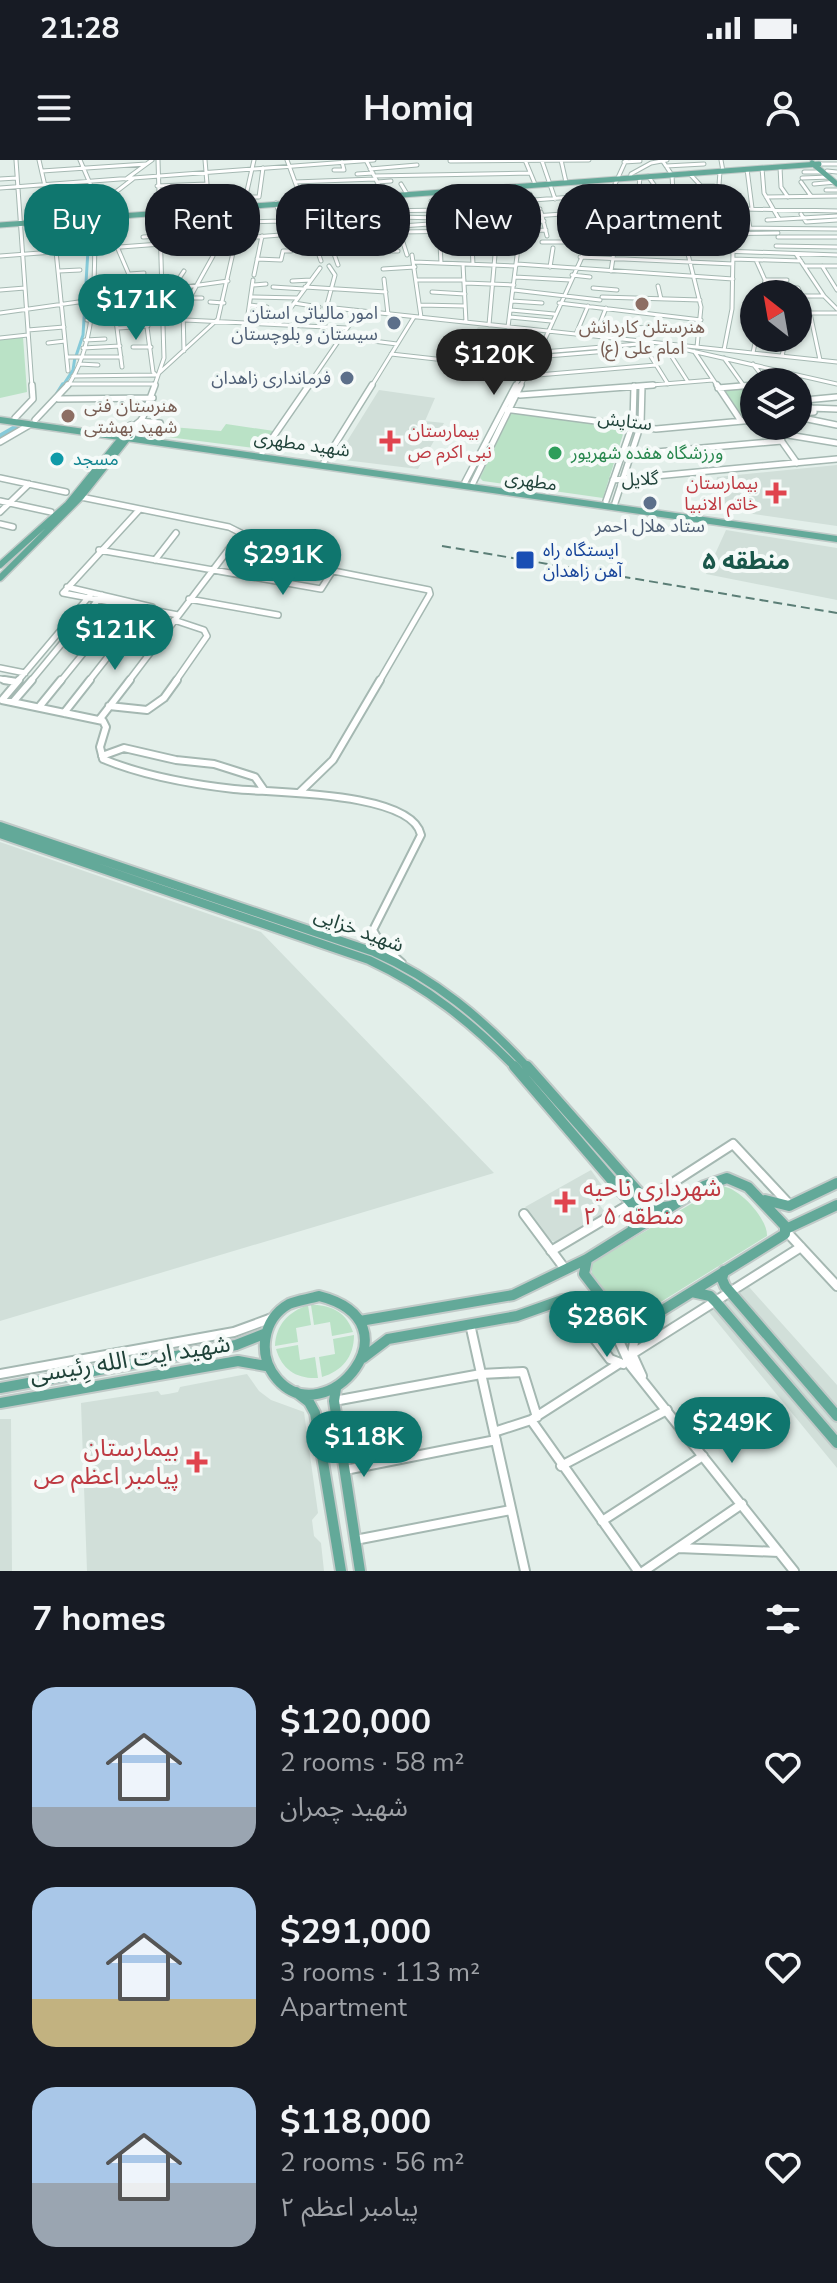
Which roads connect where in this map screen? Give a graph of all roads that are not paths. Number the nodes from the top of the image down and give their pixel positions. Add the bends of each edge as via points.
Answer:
1 (16, 160) edge
2 (39, 160) edge
3 (80, 160) edge
4 (152, 160) edge
5 (205, 160) edge
6 (254, 160) edge
7 (287, 160) edge
8 (366, 160) edge
9 (374, 160) edge
10 (586, 160) edge
11 (665, 160) edge
12 (721, 160) edge
13 (785, 160) edge
14 (158, 161) edge
15 (472, 161) edge
16 (525, 161) edge
17 (542, 161) edge
18 (548, 161) edge
19 (561, 161) edge
20 (625, 161) edge
21 (640, 161) edge
22 (342, 162) junction
23 (450, 162) edge
24 (705, 162) edge
25 (811, 162) edge
26 (114, 163) edge
27 (305, 163) edge
28 (416, 163) edge
29 (146, 164) junction
30 (356, 164) edge
31 (837, 164) edge
32 (290, 166) junction
33 (666, 166) junction
34 (791, 166) junction
35 (331, 167) junction
36 (780, 167) junction
37 (84, 168) junction
38 (263, 168) junction
39 (476, 168) dead end
40 (762, 168) junction
41 (252, 169) junction
42 (747, 169) junction
43 (242, 170) junction
44 (42, 171) junction
45 (722, 171) junction
46 (804, 172) dead end
47 (825, 172) junction
48 (837, 172) edge
49 (207, 173) junction
50 (530, 173) junction
51 (689, 173) junction
52 (700, 173) junction
53 (234, 174) dead end
54 (357, 174) dead end
55 (418, 175) junction
56 (672, 175) junction
57 (158, 176) junction
58 (648, 176) junction
59 (640, 177) junction
60 (830, 177) junction
61 (17, 178) junction
62 (134, 178) junction
63 (375, 178) junction
64 (630, 178) junction
65 (0, 179) edge
66 (126, 179) junction
67 (617, 179) junction
68 (695, 179) junction
69 (685, 180) dead end
70 (391, 181) dead end
71 (90, 182) junction
72 (249, 182) joint
73 (260, 182) joint
74 (295, 182) joint
75 (566, 182) junction
76 (573, 182) joint
77 (837, 182) edge
78 (67, 183) joint
79 (548, 183) junction
80 (45, 184) edge
81 (56, 184) edge
82 (126, 184) edge
83 (157, 184) edge
84 (207, 184) edge
85 (333, 184) edge
86 (378, 184) edge
87 (535, 184) joint
88 (615, 184) edge
89 (639, 184) edge
90 (654, 184) edge
91 (673, 184) edge
92 (699, 184) edge
93 (720, 184) edge
94 (814, 184) dead end
95 (24, 186) edge
96 (17, 187) junction
97 (0, 188) edge
98 (826, 190) dead end
99 (837, 193) edge
100 (557, 196) edge
101 (812, 196) junction
102 (766, 197) junction
103 (788, 197) junction
104 (795, 197) junction
105 (276, 203) edge
106 (410, 203) dead end
107 (260, 204) edge
108 (799, 207) junction
109 (752, 208) joint
110 (762, 208) junction
111 (771, 209) junction
112 (412, 210) joint
113 (426, 210) edge
114 (541, 211) edge
115 (821, 211) junction
116 (557, 214) edge
117 (543, 215) junction
118 (837, 216) edge
119 (803, 217) junction
120 (779, 219) junction
121 (767, 220) junction
122 (541, 221) edge
123 (544, 221) junction
124 (20, 224) junction
125 (24, 224) edge
126 (0, 225) edge
127 (268, 228) dead end
128 (410, 228) edge
129 (750, 228) edge
130 (770, 228) junction
131 (820, 229) junction
132 (837, 229) edge
133 (750, 231) edge
134 (541, 232) edge
135 (778, 233) junction
136 (276, 235) edge
137 (260, 236) edge
138 (264, 236) junction
139 (824, 237) junction
140 (837, 237) edge
141 (542, 242) dead end
142 (557, 242) edge
143 (145, 245) edge
144 (129, 246) edge
145 (134, 246) junction
146 (776, 246) junction
147 (837, 247) edge
148 (553, 248) dead end
149 (137, 252) dead end
150 (750, 252) edge
151 (775, 253) junction
152 (23, 254) junction
153 (796, 254) junction
154 (410, 255) edge
155 (545, 255) dead end
156 (837, 255) edge
157 (0, 256) edge
158 (58, 256) edge
159 (93, 256) edge
160 (123, 256) edge
161 (160, 256) edge
162 (212, 256) edge
163 (233, 256) edge
164 (282, 256) edge
165 (319, 256) edge
166 (335, 256) edge
167 (440, 256) edge
168 (473, 256) edge
169 (495, 256) edge
170 (518, 256) edge
171 (613, 256) edge
172 (658, 256) edge
173 (689, 256) edge
174 (733, 256) edge
175 (580, 257) joint
176 (257, 259) junction
177 (612, 259) junction
178 (756, 260) junction
179 (321, 261) dead end
180 (662, 261) junction
181 (733, 261) junction
182 (690, 262) junction
183 (441, 263) junction
184 (463, 264) junction
185 (473, 264) junction
186 (803, 264) junction
187 (338, 265) dead end
188 (414, 265) junction
189 (495, 265) junction
190 (517, 265) junction
191 (329, 266) dead end
192 (542, 266) junction
193 (822, 266) junction
194 (837, 266) edge
195 (550, 267) junction
196 (320, 268) dead end
197 (575, 268) junction
198 (383, 269) dead end
199 (80, 270) dead end
200 (59, 271) junction
201 (184, 271) dead end
202 (611, 271) junction
203 (624, 272) junction
204 (144, 273) dead end
205 (658, 275) junction
206 (666, 275) junction
207 (131, 277) junction
208 (515, 277) junction
209 (571, 277) junction
210 (590, 277) dead end
211 (694, 277) junction
212 (384, 279) dead end
213 (733, 279) junction
214 (108, 280) junction
215 (253, 280) junction
216 (311, 280) junction
217 (417, 280) junction
218 (765, 280) edge
219 (91, 281) junction
220 (228, 281) junction
221 (292, 281) dead end
222 (834, 281) edge
223 (464, 282) junction
224 (622, 282) dead end
225 (266, 284) dead end
226 (494, 284) junction
227 (198, 285) junction
228 (370, 286) dead end
229 (179, 287) junction
230 (273, 287) dead end
231 (514, 287) junction
232 (25, 288) junction
233 (305, 288) junction
234 (593, 288) dead end
235 (604, 289) junction
236 (0, 290) edge
237 (161, 290) junction
238 (329, 290) junction
239 (617, 290) dead end
240 (837, 290) edge
241 (373, 292) junction
242 (386, 292) junction
243 (432, 292) dead end
244 (138, 293) junction
245 (465, 294) junction
246 (562, 296) junction
247 (812, 296) edge
248 (824, 296) junction
249 (111, 297) junction
250 (251, 297) junction
251 (189, 298) junction
252 (202, 298) dead end
253 (601, 298) junction
254 (661, 299) junction
255 (89, 300) junction
256 (700, 300) junction
257 (296, 301) junction
258 (512, 301) junction
259 (210, 302) dead end
260 (224, 303) junction
261 (542, 303) dead end
262 (559, 303) junction
263 (62, 304) junction
264 (250, 305) junction
265 (371, 305) dead end
266 (420, 305) junction
267 (465, 306) junction
268 (588, 306) junction
269 (267, 307) dead end
270 (325, 307) junction
271 (598, 307) junction
272 (606, 308) junction
273 (26, 309) junction
274 (316, 310) dead end
275 (511, 310) junction
276 (101, 311) dead end
277 (359, 311) junction
278 (837, 311) edge
279 (88, 312) junction
280 (287, 312) junction
281 (295, 312) dead end
282 (367, 312) junction
283 (0, 313) edge
284 (262, 313) dead end
285 (812, 313) edge
286 (388, 314) junction
287 (554, 314) junction
288 (418, 317) junction
289 (510, 317) junction
290 (118, 318) junction
291 (181, 318) junction
292 (676, 318) junction
293 (165, 319) junction
294 (218, 319) junction
295 (87, 320) junction
296 (701, 320) junction
297 (247, 321) junction
298 (551, 321) junction
299 (466, 322) junction
300 (812, 322) edge
301 (279, 324) junction
302 (489, 325) junction
303 (148, 326) junction
304 (64, 327) junction
305 (321, 327) junction
306 (508, 327) junction
307 (628, 327) dead end
308 (26, 328) junction
309 (118, 328) junction
310 (347, 328) junction
311 (677, 330) junction
312 (547, 331) junction
313 (699, 331) junction
314 (576, 334) junction
315 (55, 336) dead end
316 (595, 336) junction
317 (341, 337) junction
318 (0, 338) edge
319 (65, 338) junction
320 (105, 339) dead end
321 (85, 340) junction
322 (48, 343) dead end
323 (398, 344) junction
324 (642, 345) junction
325 (120, 346) junction
326 (665, 346) junction
327 (133, 347) dead end
328 (151, 347) junction
329 (83, 348) junction
330 (698, 349) junction
331 (724, 350) junction
332 (184, 351) junction
333 (783, 352) edge
334 (753, 353) joint
335 (391, 354) junction
336 (545, 354) junction
337 (782, 356) junction
338 (121, 357) junction
339 (67, 358) junction
340 (724, 358) junction
341 (80, 359) junction
342 (820, 360) junction
343 (837, 362) edge
344 (753, 364) junction
345 (98, 365) dead end
346 (656, 365) junction
347 (122, 367) dead end
348 (756, 368) edge
349 (770, 368) edge
350 (525, 369) junction
351 (70, 374) junction
352 (156, 375) junction
353 (526, 376) junction
354 (812, 377) edge
355 (713, 380) junction
356 (740, 380) edge
357 (688, 382) junction
358 (837, 383) edge
359 (67, 384) junction
360 (154, 384) junction
361 (668, 384) junction
362 (634, 386) junction
363 (642, 386) junction
364 (740, 386) edge
365 (718, 388) junction
366 (520, 395) dead end
367 (837, 397) edge
368 (153, 398) junction
369 (58, 399) junction
370 (812, 399) edge
371 (514, 401) junction
372 (812, 408) edge
373 (506, 409) junction
374 (837, 409) edge
375 (0, 418) edge
376 (15, 418) junction
377 (812, 419) edge
378 (141, 420) junction
379 (740, 420) joint
380 (33, 422) junction
381 (160, 423) dead end
382 (632, 424) junction
383 (640, 425) junction
384 (837, 425) edge
385 (44, 426) junction
386 (115, 432) junction
387 (12, 434) junction
388 (127, 436) junction
389 (812, 439) edge
390 (782, 441) joint
391 (0, 442) edge
392 (837, 443) edge
393 (260, 454) junction
394 (631, 454) junction
395 (622, 455) junction
396 (837, 461) edge
397 (324, 462) junction
398 (797, 463) junction
399 (0, 478) edge
400 (613, 480) junction
401 (622, 480) junction
402 (469, 482) junction
403 (29, 484) junction
404 (66, 492) dead end
405 (81, 497) junction
406 (0, 501) edge
407 (9, 503) junction
408 (610, 503) junction
409 (139, 510) junction
410 (0, 512) edge
411 (51, 512) dead end
412 (0, 524) edge
413 (13, 527) dead end
414 (176, 533) dead end
415 (837, 536) edge
416 (99, 550) junction
417 (228, 550) junction
418 (155, 560) junction
419 (0, 565) edge
420 (211, 569) junction
421 (333, 570) junction
422 (0, 578) edge
423 (90, 595) junction
424 (100, 597) junction
425 (189, 599) junction
426 (123, 604) junction
427 (143, 612) dead end
428 (278, 615) dead end
429 (176, 617) junction
430 (0, 668) edge
431 (26, 672) junction
432 (37, 673) junction
433 (0, 679) edge
434 (17, 682) junction
435 (13, 702) junction
436 (109, 706) junction
437 (39, 707) junction
438 (64, 713) junction
439 (99, 720) junction
440 (102, 756) junction
441 (264, 790) junction
442 (300, 792) junction
443 (0, 826) edge
444 (0, 834) edge
445 (402, 963) junction
446 (837, 1183) edge
447 (748, 1187) junction
448 (646, 1200) junction
449 (632, 1203) junction
450 (837, 1205) edge
451 (671, 1206) junction
452 (790, 1206) junction
453 (524, 1214) dead end
454 (632, 1230) junction
455 (786, 1230) junction
456 (801, 1247) junction
457 (551, 1251) junction
458 (587, 1259) junction
459 (565, 1269) junction
460 (724, 1271) junction
461 (837, 1286) edge
462 (691, 1292) junction
463 (730, 1293) junction
464 (600, 1298) junction
465 (565, 1300) junction
466 (716, 1302) junction
467 (615, 1315) junction
468 (272, 1318) junction
469 (360, 1321) junction
470 (470, 1324) junction
471 (637, 1324) junction
472 (264, 1334) junction
473 (632, 1354) junction
474 (363, 1358) junction
475 (624, 1364) junction
476 (266, 1366) junction
477 (0, 1374) edge
478 (481, 1374) junction
479 (643, 1379) junction
480 (0, 1388) edge
481 (336, 1388) junction
482 (295, 1391) junction
483 (334, 1401) junction
484 (0, 1403) edge
485 (667, 1410) junction
486 (837, 1416) edge
487 (534, 1419) junction
488 (495, 1436) junction
489 (837, 1443) edge
490 (703, 1456) junction
491 (561, 1466) junction
492 (345, 1470) junction
493 (742, 1504) junction
494 (511, 1510) junction
495 (602, 1521) junction
496 (355, 1540) junction
497 (678, 1548) junction
498 (780, 1552) junction
499 (341, 1571) edge
500 (360, 1571) edge
501 (525, 1571) edge
502 (641, 1571) edge
503 (794, 1571) edge

1 - 61 street
2 - 44 street
3 - 37 street
4 - 29 street
5 - 49 street
6 - 41 street
7 - 32 street
8 - 9 street
8 - 30 street
8 - 63 street
10 - 19 street
11 - 33 street
11 - 64 street via 641,167
12 - 45 street
13 - 34 street
14 - 57 street
15 - 16 street
15 - 23 street
15 - 39 street
16 - 17 street
16 - 50 street
17 - 18 street
17 - 79 street
18 - 19 street
19 - 75 street
20 - 21 street
20 - 67 street
22 - 30 street
22 - 35 street
22 - 35 street via 344,170
24 - 33 street
24 - 52 street
25 - 31 street
25 - 34 main road
25 - 47 main road
26 - 29 street
26 - 37 street
27 - 32 street
27 - 35 street
28 - 55 street
28 - 63 street
29 - 66 street
32 - 38 street
32 - 74 street
33 - 56 street
34 - 36 main road
36 - 40 main road
36 - 103 street via 781,187
37 - 44 street
37 - 71 street
38 - 41 street
38 - 73 street
40 - 42 main road
40 - 102 street
41 - 43 street
41 - 72 street
42 - 45 main road
42 - 109 street
43 - 49 street
43 - 53 street
44 - 80 street
45 - 52 main road
45 - 93 street
46 - 47 street
47 - 48 street
47 - 60 main road
47 - 77 main road
49 - 57 street
49 - 84 street
50 - 55 street
50 - 87 street
51 - 52 main road
51 - 56 main road
51 - 68 street
54 - 63 street
55 - 63 street
56 - 58 main road
56 - 91 street
57 - 62 street
57 - 83 street
58 - 59 main road
58 - 90 street
59 - 64 main road
59 - 89 street
60 - 77 main road
60 - 101 street via 802,180
61 - 65 street
61 - 96 street
62 - 66 street
62 - 82 street
63 - 70 street
63 - 74 street
63 - 85 street
63 - 86 street
64 - 67 main road
66 - 71 street
67 - 76 main road
67 - 88 street
68 - 69 street
68 - 92 street
71 - 78 street
72 - 73 street
75 - 76 main road
75 - 79 main road
77 - 94 street
78 - 81 street
79 - 87 main road
79 - 100 street
95 - 96 street
96 - 97 street
96 - 124 street
98 - 99 street
99 - 101 street
101 - 104 street
101 - 115 street
102 - 103 street
102 - 111 street
103 - 104 street
104 - 108 street
105 - 107 main road
106 - 112 street
108 - 111 street
108 - 115 street
108 - 119 street
109 - 110 street
110 - 111 street
110 - 121 street
111 - 120 street
112 - 113 street
114 - 117 street
115 - 118 street
116 - 117 street
117 - 123 street
117 - 128 street
118 - 119 street via 806,222
119 - 120 street
120 - 121 street
121 - 130 street
122 - 123 street
123 - 134 street via 547,233
124 - 125 main road
124 - 126 main road
124 - 152 street
127 - 138 street
129 - 130 street
130 - 135 street
131 - 132 street
131 - 135 street
131 - 139 street
133 - 135 street
135 - 139 street
135 - 146 street
136 - 138 street
137 - 138 street
138 - 176 street
139 - 140 street
141 - 142 street
143 - 145 street
144 - 145 street
145 - 149 street
146 - 147 street
146 - 151 street
148 - 195 street
150 - 151 street
151 - 153 street
152 - 157 street
152 - 232 street
153 - 156 street
153 - 186 street
154 - 188 street
155 - 192 street
158 - 200 street
159 - 219 street
160 - 207 street
161 - 237 street
162 - 227 street
163 - 220 street
164 - 176 street
165 - 179 street
166 - 187 street
167 - 183 street
168 - 185 street
169 - 189 street
170 - 190 street
171 - 177 street
172 - 180 street
173 - 182 street
174 - 181 street
175 - 177 street
175 - 197 street
176 - 215 street
177 - 180 street
177 - 202 street
178 - 181 street
178 - 186 street
178 - 218 street
180 - 182 street
180 - 206 street
181 - 182 street
181 - 213 street
182 - 211 street
183 - 184 street
183 - 188 street
184 - 185 street
184 - 223 street
185 - 189 street
186 - 193 street
186 - 248 street
188 - 198 street
188 - 217 street
189 - 190 street
189 - 226 street
190 - 192 street
190 - 208 street
191 - 238 street via 335,275
192 - 195 street
193 - 194 street
193 - 222 street
195 - 197 street
196 - 216 street
197 - 202 street
197 - 209 street
199 - 200 street
200 - 263 street
201 - 229 street
202 - 203 street
203 - 205 street
203 - 224 street
204 - 207 street
205 - 206 street
205 - 254 street
206 - 211 street
207 - 214 street
207 - 244 street
208 - 209 street
208 - 231 street
209 - 210 street
209 - 246 street
211 - 213 street
211 - 256 street
212 - 242 street
213 - 331 street
214 - 219 street
214 - 249 street
215 - 225 street
215 - 250 street
216 - 221 street
216 - 233 street
217 - 223 street
217 - 266 street
219 - 255 street
220 - 227 street
220 - 260 street
222 - 240 street
223 - 226 street
223 - 245 street
226 - 231 street
226 - 302 street
227 - 229 street
227 - 251 street
228 - 241 street
229 - 237 street
230 - 233 street
231 - 246 street
231 - 258 street
232 - 236 street
232 - 273 street
233 - 238 street
233 - 257 street
234 - 235 street
235 - 239 street
235 - 253 street
237 - 244 street
237 - 293 street
238 - 241 street
238 - 270 street
241 - 242 street
242 - 286 street
243 - 245 street
244 - 249 street
244 - 303 street
245 - 267 street
246 - 253 street
246 - 262 street
247 - 248 street
248 - 278 street
249 - 255 street
249 - 290 street
250 - 257 street
250 - 264 street
251 - 252 street
251 - 291 street
253 - 254 street
253 - 271 street
254 - 256 street
255 - 263 street
255 - 279 street
256 - 296 street
257 - 274 street via 319,307
257 - 280 street
258 - 261 street
258 - 275 street
259 - 260 street
260 - 294 street
262 - 268 street
262 - 287 street
263 - 273 street
263 - 304 street
264 - 269 street
264 - 297 street
265 - 282 street
266 - 267 street
266 - 288 street
267 - 299 street
268 - 271 street
268 - 314 street
270 - 277 street
270 - 305 street
271 - 272 street
272 - 292 street
272 - 316 street
273 - 283 street
273 - 308 street
275 - 287 street
275 - 289 street
276 - 279 street
277 - 282 street
277 - 310 street
278 - 285 street
279 - 295 street
280 - 281 street
280 - 284 street
280 - 301 street
282 - 286 street
286 - 288 street
287 - 298 street
288 - 299 street
288 - 323 street
289 - 298 street
289 - 306 street
290 - 295 street
290 - 309 street
291 - 293 street
291 - 294 street
291 - 332 street
292 - 296 street
292 - 311 street
293 - 352 street via 164,358
294 - 297 street
294 - 332 street
295 - 321 street
296 - 313 street
297 - 301 street
298 - 312 street
299 - 302 street
300 - 342 street
301 - 305 street
302 - 306 street
303 - 309 street
303 - 328 street
304 - 308 street
304 - 319 street
305 - 310 street
306 - 312 street
307 - 311 street
308 - 318 street
308 - 376 street via 33,399
309 - 325 street
310 - 317 street
311 - 313 street
312 - 314 street
312 - 336 street via 540,350
312 - 350 street
313 - 330 street
314 - 316 street
315 - 319 street
316 - 324 street
317 - 323 street
317 - 393 street
319 - 322 street
319 - 339 street
320 - 321 street
321 - 329 street
323 - 335 street
324 - 326 street
324 - 330 street
324 - 336 street
324 - 346 street
325 - 329 street
325 - 338 street
326 - 330 street
326 - 357 street
327 - 328 street
328 - 352 street
329 - 341 street
330 - 331 street
330 - 340 street
330 - 355 street
330 - 358 street
331 - 334 street
332 - 352 street
333 - 337 street
334 - 337 street
335 - 350 street
335 - 397 street
336 - 353 street
337 - 342 street
338 - 341 street
338 - 347 street
339 - 341 street
339 - 351 street
340 - 344 street
340 - 356 street
341 - 345 street
341 - 351 street
342 - 343 street
344 - 348 street
344 - 349 street
346 - 353 street
346 - 361 street
350 - 373 street
351 - 352 street
351 - 359 street
352 - 360 street
353 - 371 street
354 - 358 street
355 - 357 street
355 - 365 street
357 - 361 street
359 - 360 street
359 - 369 street
360 - 368 street
361 - 363 street
362 - 363 street
362 - 366 street
362 - 382 street
363 - 383 street
364 - 365 street
365 - 379 street
367 - 370 street
368 - 369 street
368 - 378 street
369 - 380 street
371 - 373 street
371 - 382 street, ستایش via 527,408
372 - 374 street
373 - 382 street
373 - 402 street
375 - 376 main road
375 - 380 main road
376 - 380 main road
377 - 384 street
378 - 381 street
378 - 386 street
378 - 388 street
379 - 383 street via 656,429
380 - 385 main road, مطهری
380 - 386 main road
380 - 387 street
382 - 383 street
382 - 395 street
383 - 394 street
385 - 387 street
385 - 388 main road, مطهری
386 - 388 main road
387 - 391 street
388 - 393 main road, مطهری
388 - 405 main road
388 - 419 main road via 68,504
389 - 392 street
390 - 394 street
390 - 398 street
393 - 397 main road, شهید مطهری
393 - 408 main road, مطهری
394 - 395 street
394 - 401 street
395 - 400 street
396 - 398 street, گلایل
396 - 401 street, گلایل
397 - 402 main road, شهید مطهری
398 - 401 street, گلایل
399 - 403 street
400 - 401 street, گلایل
400 - 408 street
401 - 408 street
402 - 408 main road, شهید مطهری
403 - 404 street
403 - 407 street
405 - 409 street
405 - 422 main road
406 - 407 street
407 - 410 street
407 - 411 street
408 - 415 main road, مطهری
409 - 416 street
409 - 417 street via 237,530 241,537
412 - 413 street
414 - 418 street
416 - 418 street
416 - 423 street via 65,590
417 - 420 street
417 - 421 street
418 - 420 street
420 - 421 street via 321,589
420 - 425 street
421 - 442 street via 424,587 430,594 333,760
423 - 424 street
423 - 431 street
424 - 426 street
424 - 432 street
425 - 428 street
425 - 429 street
426 - 429 street
426 - 437 street
427 - 438 street
429 - 436 street
429 - 436 street via 207,636 164,698 147,710
430 - 431 street
431 - 432 street
431 - 434 street
432 - 435 street
433 - 434 street
434 - 435 street via 2,700
435 - 437 street
436 - 439 street
437 - 438 street
438 - 439 street
439 - 440 street via 106,727
440 - 441 street via 135,772
440 - 441 street via 124,748 214,764 255,777
441 - 442 street
442 - 445 street via 391,809 419,825 414,852 372,923 373,934
443 - 445 main road, شهید خزایی
444 - 449 main road, شهید خزایی via 411,979 513,1065
445 - 448 main road, شهید خزایی via 499,1036
446 - 452 main road
447 - 451 main road via 718,1180
447 - 452 main road via 767,1202
447 - 455 main road
448 - 451 main road via 654,1208
448 - 452 street via 733,1144
449 - 454 main road via 640,1217
449 - 457 street
450 - 455 main road
451 - 454 main road
453 - 457 street
454 - 458 main road
455 - 456 street
455 - 460 main road
456 - 461 street
456 - 463 street
457 - 459 street
458 - 459 main road
458 - 464 main road via 584,1274
459 - 469 main road via 513,1295
460 - 462 main road
460 - 463 main road via 722,1279
462 - 466 main road
462 - 471 main road
463 - 466 street
463 - 486 main road
464 - 465 main road
464 - 467 main road
465 - 470 main road
465 - 475 street via 610,1359
466 - 473 street
466 - 489 main road
467 - 471 main road via 625,1325
467 - 475 street
468 - 469 main road via 293,1302 319,1296 343,1304
468 - 472 main road
468 - 477 street via 234,1332
469 - 474 main road
470 - 474 main road via 388,1339
470 - 478 street
471 - 473 street
472 - 476 main road
472 - 480 main road, شهید ایت الله رِئیسی via 236,1345
473 - 479 street
474 - 481 main road
475 - 479 street
475 - 487 street
476 - 482 main road
476 - 484 main road, شهید ایت الله رِئیسی via 238,1361
478 - 483 street
478 - 487 street via 523,1372
478 - 488 street
479 - 485 street
481 - 482 main road
481 - 483 main road
482 - 499 main road via 315,1413
483 - 492 main road
485 - 490 street
485 - 491 street
487 - 488 street
487 - 491 street
488 - 492 street
488 - 494 street
490 - 493 street
490 - 495 street
491 - 495 street
492 - 496 main road
493 - 497 street
493 - 498 street
494 - 496 street
494 - 501 street
495 - 502 street
496 - 500 main road
497 - 498 street
497 - 502 street
498 - 503 street

